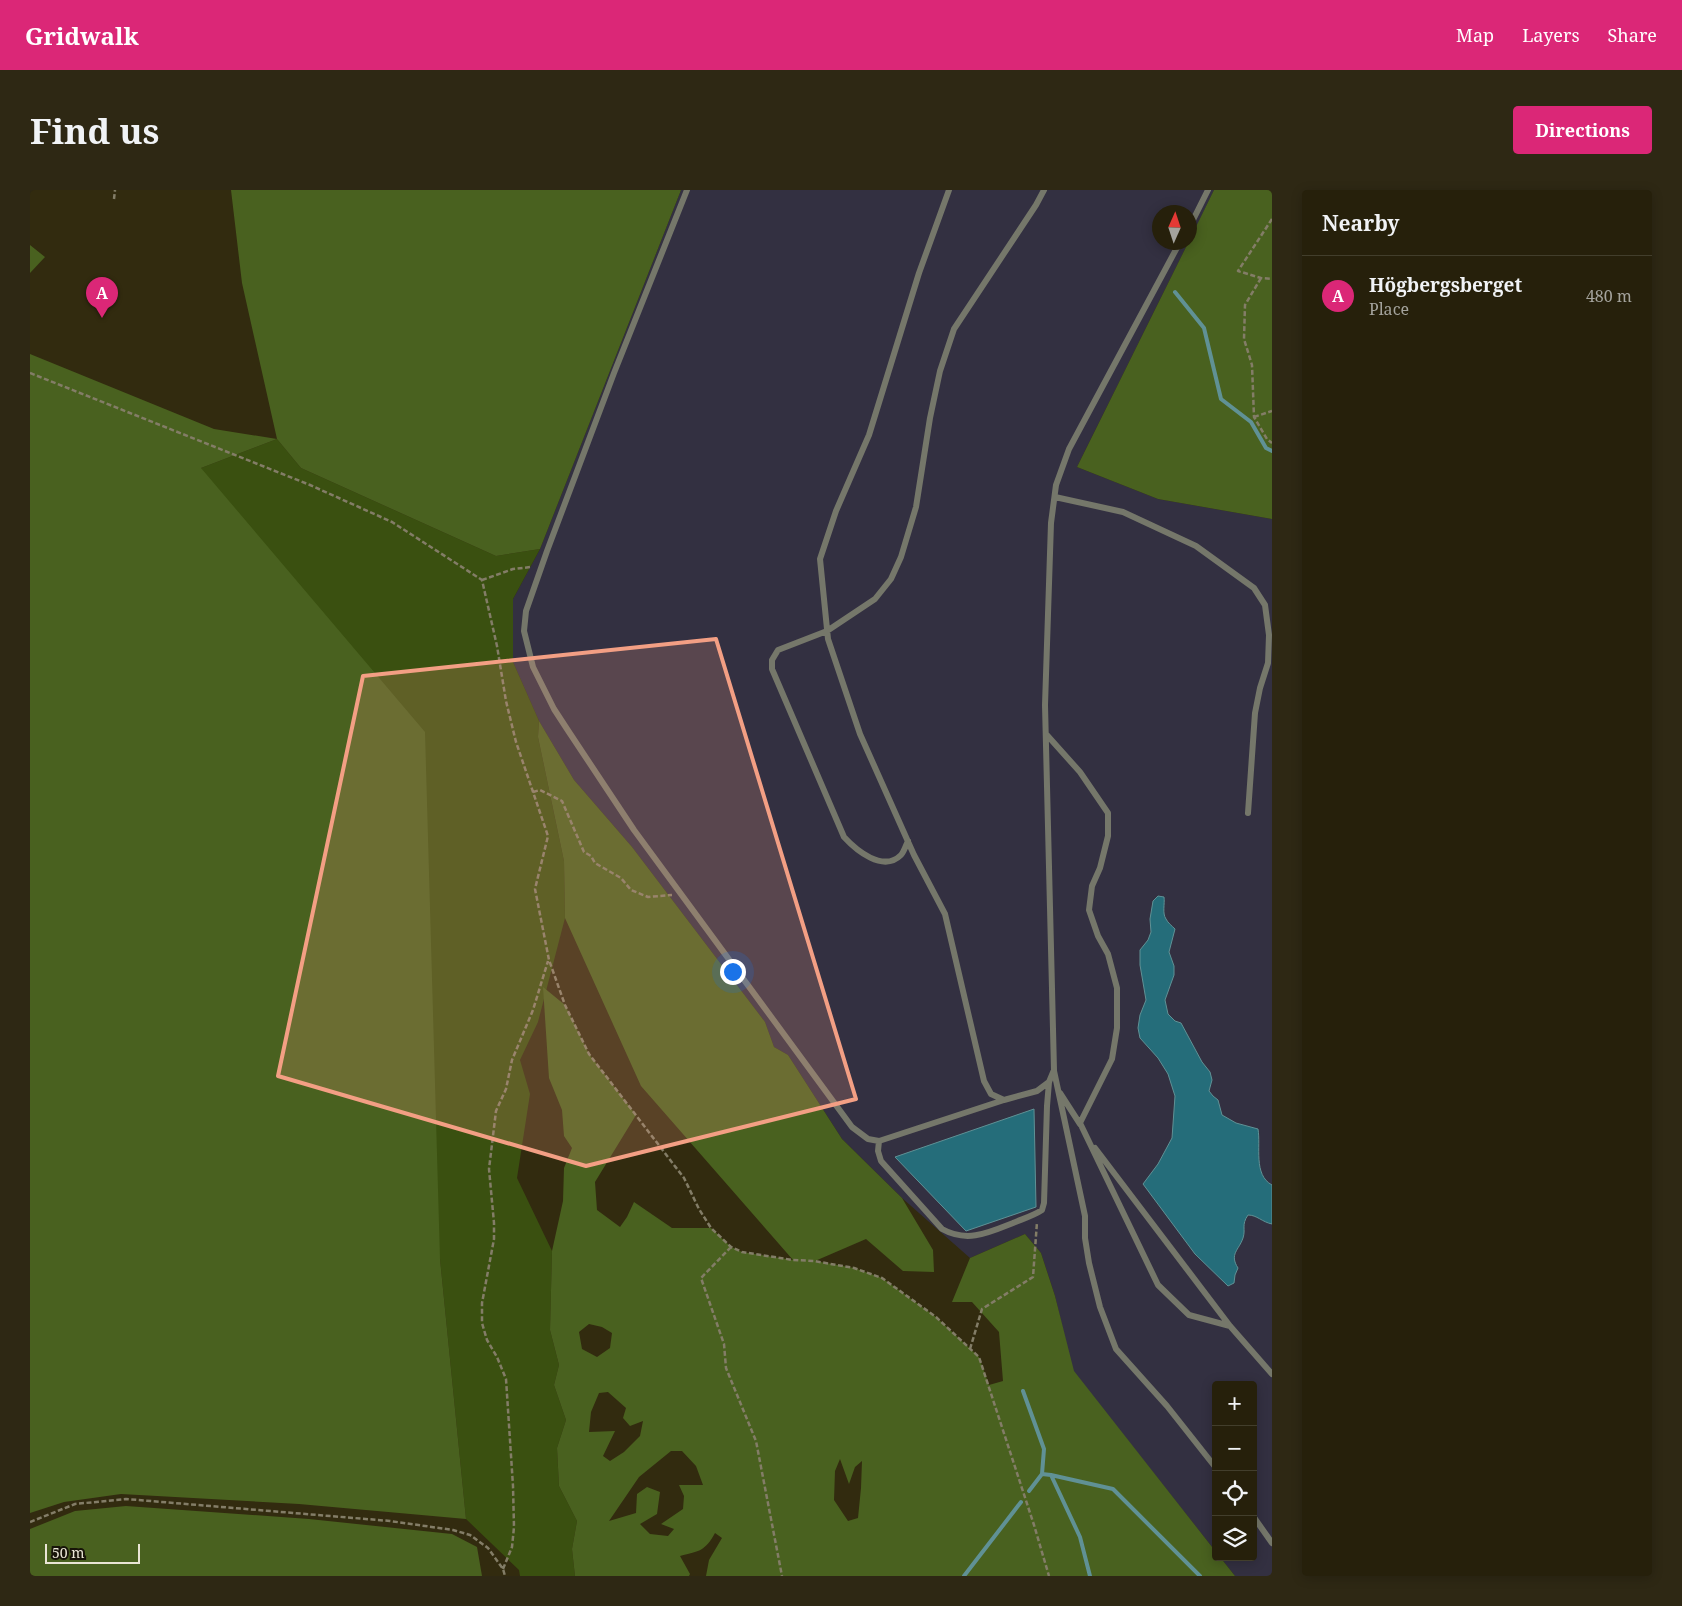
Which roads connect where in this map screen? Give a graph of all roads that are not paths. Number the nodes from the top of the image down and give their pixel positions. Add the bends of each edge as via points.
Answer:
1 (687, 190) edge
2 (949, 190) edge
3 (1044, 190) edge
4 (1208, 190) edge
5 (1197, 212) edge
6 (1176, 250) edge
7 (1054, 497) junction
8 (827, 630) junction
9 (1046, 734) junction
10 (1248, 813) dead end
11 (908, 841) junction
12 (1054, 1070) junction
13 (1049, 1082) junction
14 (1058, 1090) junction
15 (1004, 1100) junction
16 (1080, 1123) junction
17 (879, 1141) junction
18 (1230, 1326) junction
19 (1272, 1374) edge
20 (1212, 1463) edge
21 (1257, 1522) edge
22 (1272, 1543) edge

1 - 17 lane via 542,566 526,611 524,630 533,667 554,710 634,830 852,1127 868,1139
2 - 8 lane via 919,273 869,435 836,511 820,559
3 - 8 lane via 954,329 940,370 916,507 892,579 875,599
4 - 5 lane
6 - 7 lane via 1069,449
7 - 9 lane
7 - 10 lane via 1123,512 1196,546 1254,588 1265,604 1268,663 1255,713
8 - 11 lane via 860,734
8 - 11 lane via 778,650 772,660 772,669 844,837 856,849 880,861 891,861 902,854
9 - 12 lane
9 - 16 lane via 1080,772 1108,813 1108,836 1092,886 1089,910 1108,954 1117,988 1117,1028 1112,1059
11 - 15 lane via 945,914 984,1081 990,1094
12 - 13 lane
12 - 14 lane
13 - 15 lane via 1037,1091
13 - 17 lane via 1042,1210 985,1234 953,1236 942,1229 881,1161
14 - 16 lane
14 - 20 lane via 1085,1216 1089,1263 1100,1307 1116,1349
15 - 17 lane
16 - 18 lane via 1099,1153
16 - 18 lane via 1158,1285 1189,1314
18 - 19 lane
21 - 22 lane

